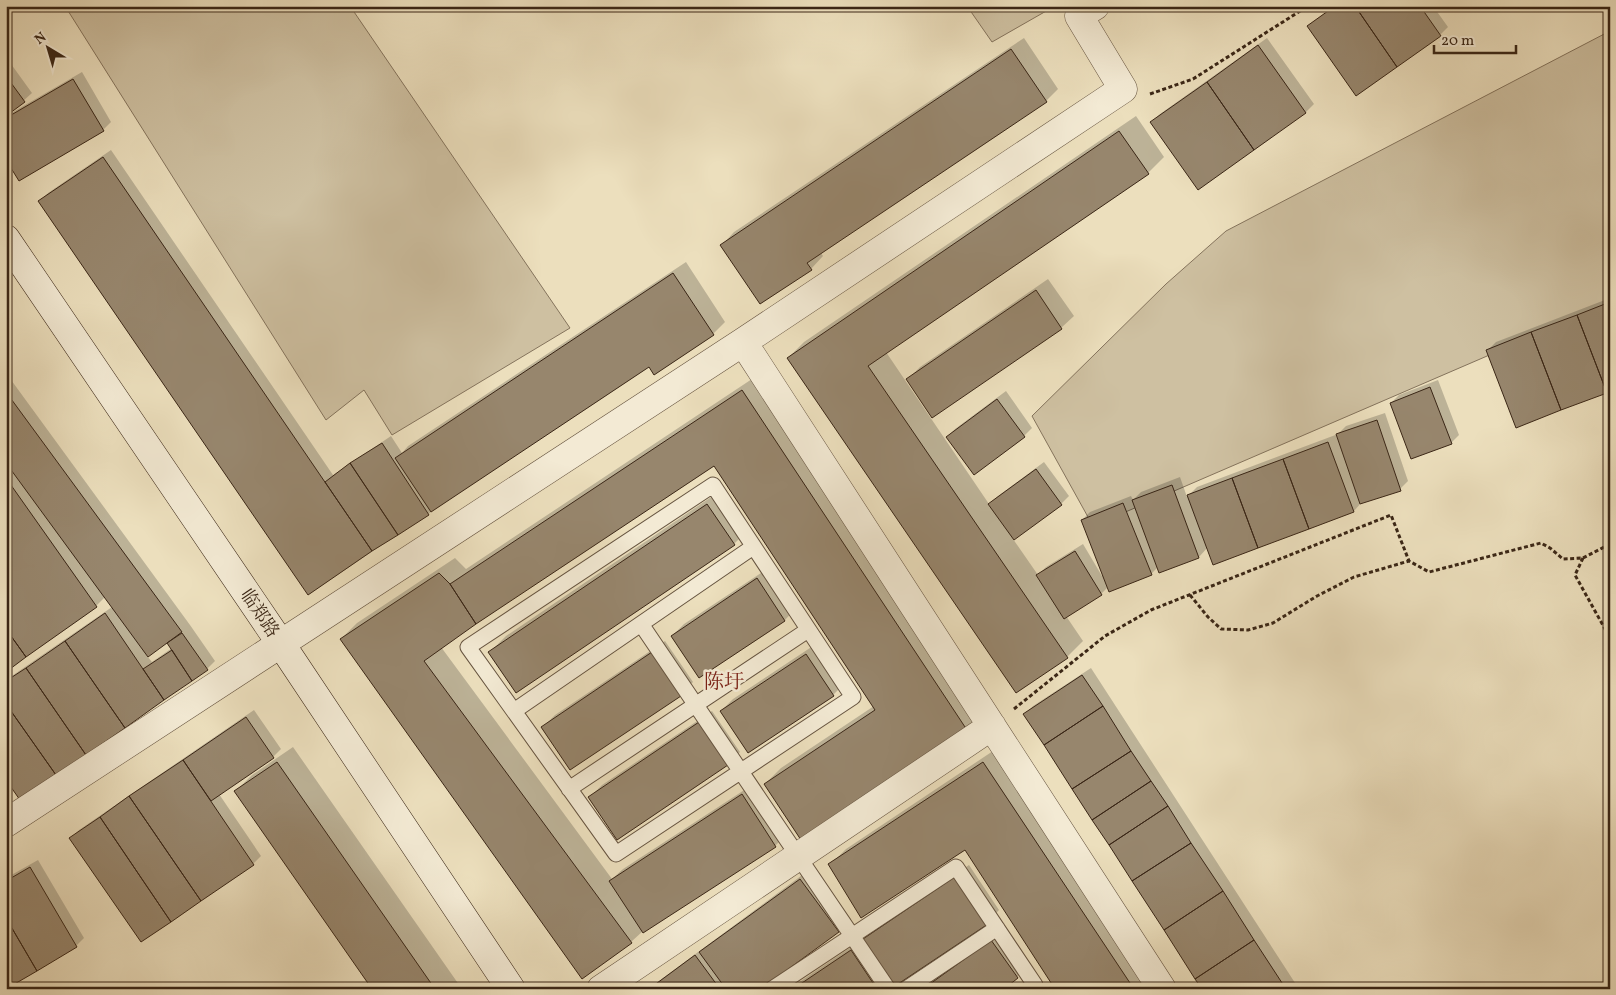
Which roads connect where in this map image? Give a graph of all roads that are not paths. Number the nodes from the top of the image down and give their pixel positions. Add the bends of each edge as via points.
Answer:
1 (1095, 6) edge
2 (6, 239) edge
3 (743, 342) junction
4 (753, 547) junction
5 (641, 624) junction
6 (808, 630) junction
7 (282, 644) junction
8 (696, 705) junction
9 (514, 711) junction
10 (992, 726) junction
11 (741, 772) junction
12 (569, 789) junction
13 (6, 823) edge
14 (799, 856) junction
15 (997, 928) junction
16 (852, 936) junction
17 (511, 989) edge
18 (601, 989) edge
19 (772, 989) edge
20 (888, 989) edge
21 (906, 989) edge
22 (1029, 989) edge
23 (1162, 989) edge

1 - 3 street via 1080,16 1123,89
2 - 7 street, 临郑路
3 - 7 street
3 - 10 street
4 - 5 lane
4 - 6 lane
4 - 9 lane via 713,485 468,647
5 - 8 lane
5 - 9 lane
6 - 8 lane
6 - 11 lane via 853,698
7 - 13 street
7 - 17 street, 临郑路
8 - 11 lane
8 - 12 lane
9 - 12 lane
10 - 14 street
10 - 23 street
11 - 12 lane via 616,854
11 - 14 lane
14 - 16 lane
14 - 18 street
15 - 16 lane via 956,867
15 - 21 lane
15 - 22 lane via 1035,985
16 - 19 lane
16 - 20 lane

